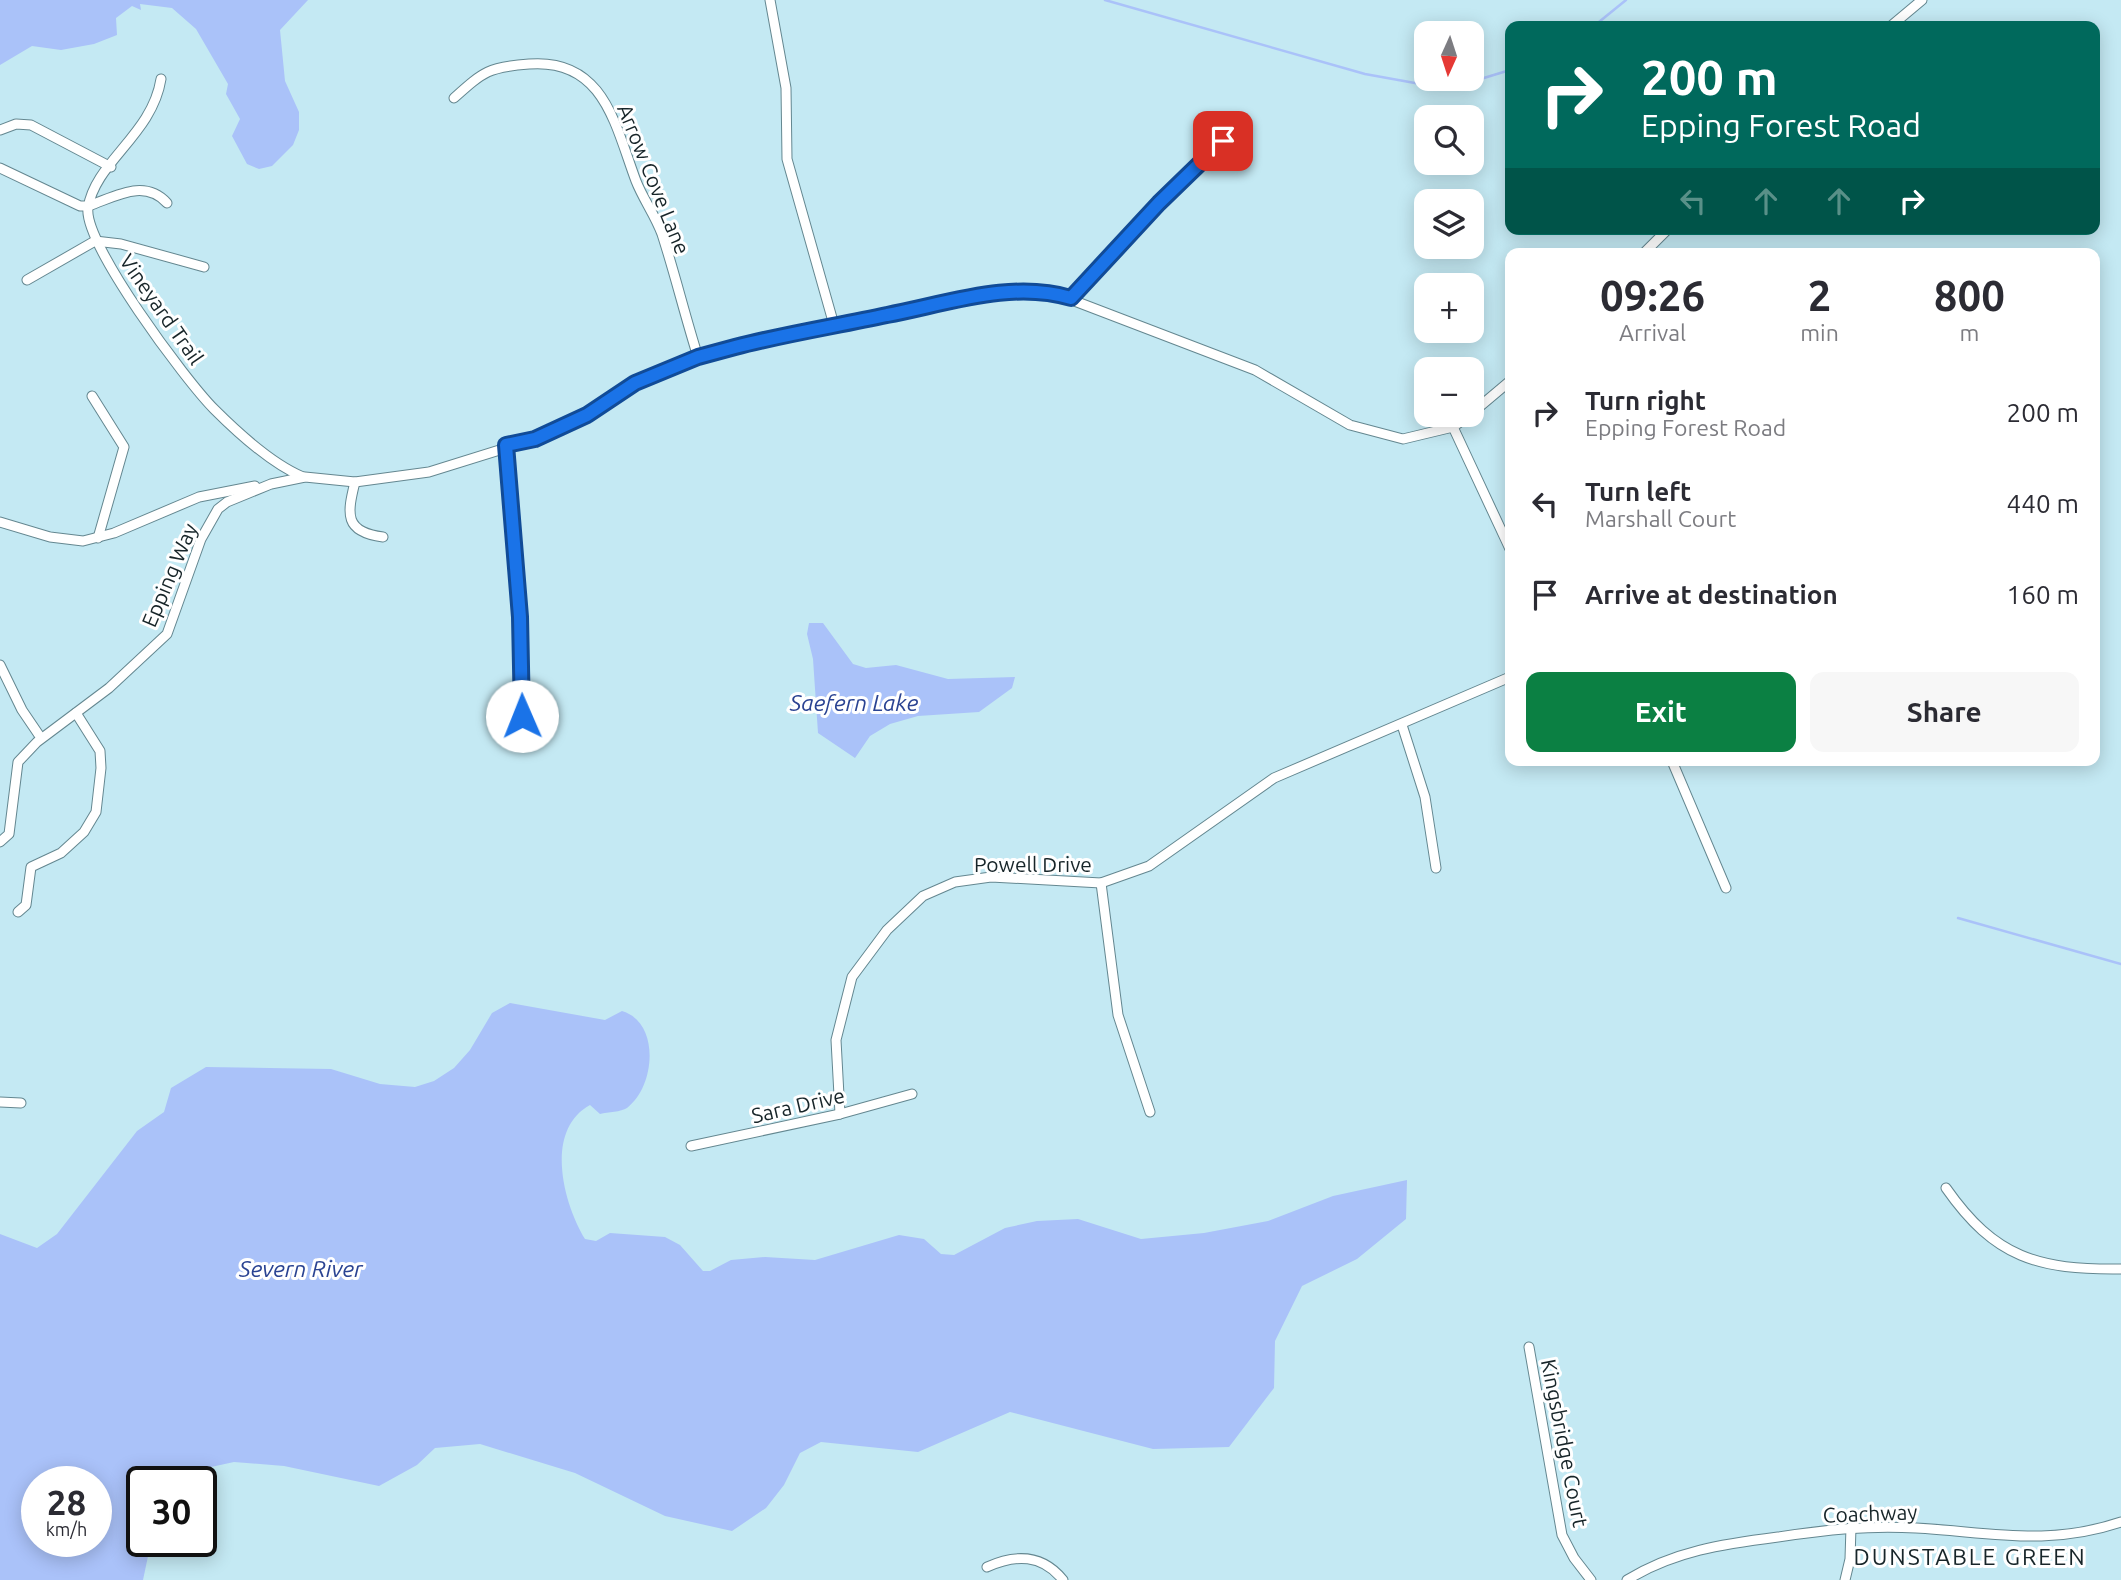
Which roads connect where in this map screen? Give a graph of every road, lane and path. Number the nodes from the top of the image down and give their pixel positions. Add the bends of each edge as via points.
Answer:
1 (770, 0) edge
2 (1922, 0) edge
3 (1897, 21) edge
4 (161, 79) dead end
5 (454, 98) dead end
6 (0, 130) edge
7 (1223, 141) dead end
8 (111, 167) junction
9 (0, 168) edge
10 (167, 203) dead end
11 (89, 206) junction
12 (1662, 235) edge
13 (95, 241) junction
14 (1649, 248) edge
15 (204, 267) dead end
16 (27, 280) dead end
17 (1071, 298) junction
18 (834, 325) junction
19 (698, 357) junction
20 (1505, 385) edge
21 (92, 396) dead end
22 (1484, 403) edge
23 (1452, 427) joint
24 (506, 445) junction
25 (305, 477) junction
26 (355, 482) junction
27 (271, 484) junction
28 (0, 522) edge
29 (383, 537) dead end
30 (98, 538) junction
31 (1505, 538) edge
32 (0, 665) edge
33 (1505, 679) edge
34 (76, 713) junction
35 (522, 716) dead end
36 (1402, 725) junction
37 (41, 738) junction
38 (1674, 766) edge
39 (0, 842) edge
40 (1436, 867) dead end
41 (1101, 883) junction
42 (1726, 888) dead end
43 (18, 912) dead end
44 (912, 1094) dead end
45 (0, 1102) edge
46 (21, 1103) dead end
47 (1150, 1112) dead end
48 (841, 1114) junction
49 (691, 1146) dead end
50 (1946, 1188) dead end
51 (2121, 1269) edge
52 (1529, 1347) dead end
53 (2121, 1522) edge
54 (1851, 1527) junction
55 (987, 1567) dead end
56 (1063, 1580) edge
57 (1591, 1580) edge
58 (1627, 1580) edge
59 (1845, 1580) edge

1 - 18 street via 786,88 787,159
2 - 3 street
4 - 8 street via 147,119
5 - 19 street, Arrow Cove Lane via 496,66 545,63 572,69 599,92 661,232
6 - 8 street via 31,125
7 - 17 street
8 - 11 street
9 - 11 street via 71,203
10 - 11 street via 155,192 141,190
11 - 13 street, Vineyard Trail
12 - 14 street
13 - 15 street
13 - 16 street
13 - 25 street, Vineyard Trail via 212,406 286,468
17 - 18 street, Epping Way via 1026,290
17 - 23 street, Epping Way via 1255,370 1350,425 1403,439
18 - 19 street, Epping Way
19 - 24 street, Epping Way via 622,390 587,415 535,439
20 - 22 street, Epping Way
21 - 30 street via 124,447
23 - 31 street
24 - 26 street, Epping Way via 429,472
24 - 35 street via 520,617
25 - 26 street, Epping Way
25 - 27 street, Epping Way
26 - 29 street via 348,509 352,524 366,535
27 - 30 street via 199,498
27 - 34 street, Epping Way via 218,509 201,539 167,634
28 - 30 street via 60,539
32 - 37 street
33 - 36 street, Powell Drive
34 - 37 street, Epping Way
34 - 43 street via 100,751 96,812 84,832 61,853 31,867 26,905
36 - 40 street via 1425,797
36 - 41 street, Powell Drive via 1274,778 1149,866
37 - 39 street, Epping Way via 18,762 9,834
38 - 42 street
41 - 47 street via 1118,1015
41 - 48 street, Powell Drive via 991,877 955,882 923,896 887,930 852,977 836,1040
44 - 48 street, Sara Drive
45 - 46 street
48 - 49 street, Sara Drive
50 - 51 street via 1985,1236 2028,1259 2083,1269
52 - 57 street, Kingsbridge Court via 1562,1535
53 - 54 street, Coachway via 2089,1532 2010,1538 1919,1528
54 - 58 street, Coachway via 1708,1546 1653,1564
54 - 59 street
55 - 56 street via 1008,1558 1029,1558 1049,1566

